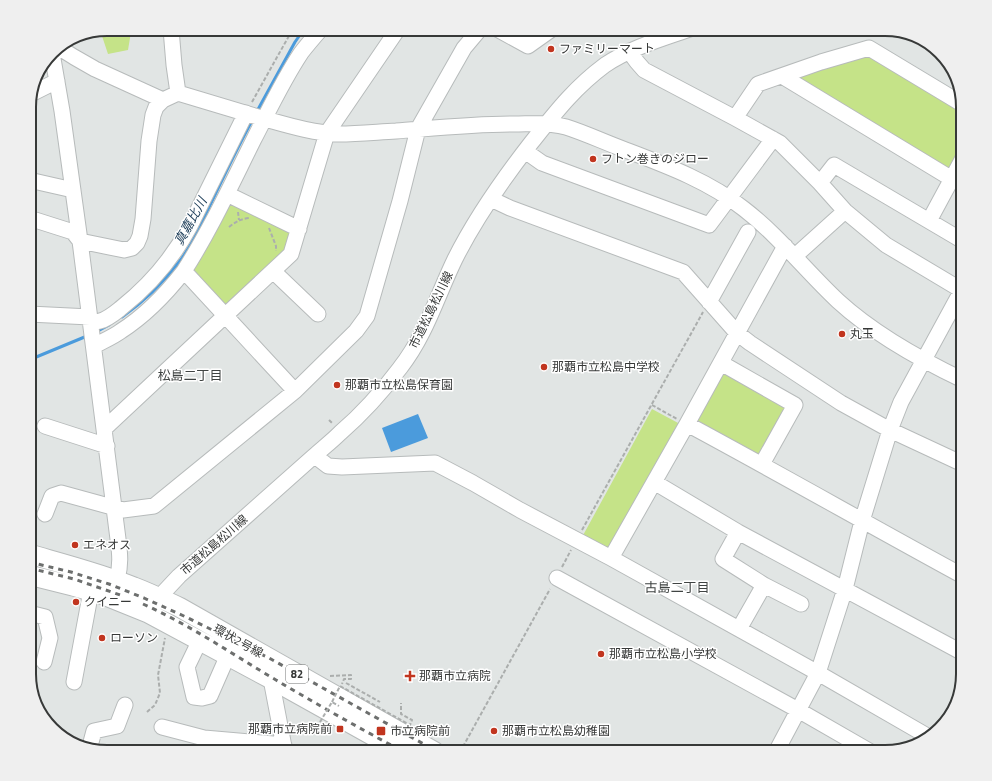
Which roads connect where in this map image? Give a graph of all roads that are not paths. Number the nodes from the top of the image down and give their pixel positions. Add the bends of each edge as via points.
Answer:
1 (172, 36) edge
2 (315, 36) edge
3 (393, 36) edge
4 (474, 36) edge
5 (510, 36) edge
6 (542, 36) edge
7 (670, 36) edge
8 (64, 51) edge
9 (629, 51) junction
10 (53, 61) edge
11 (782, 76) junction
12 (57, 81) junction
13 (38, 91) edge
14 (178, 93) junction
15 (163, 100) junction
16 (955, 100) edge
17 (255, 116) junction
18 (735, 118) junction
19 (546, 124) junction
20 (418, 129) junction
21 (327, 133) junction
22 (773, 139) junction
23 (525, 151) junction
24 (956, 171) edge
25 (952, 179) junction
26 (36, 182) edge
27 (820, 183) junction
28 (73, 190) junction
29 (227, 194) junction
30 (729, 198) junction
31 (491, 199) junction
32 (845, 211) junction
33 (36, 220) edge
34 (928, 221) junction
35 (299, 229) junction
36 (748, 232) dead end
37 (956, 237) edge
38 (80, 241) junction
39 (790, 251) junction
40 (184, 271) junction
41 (274, 272) junction
42 (956, 286) edge
43 (709, 302) junction
44 (956, 302) edge
45 (318, 314) dead end
46 (225, 315) junction
47 (36, 316) edge
48 (92, 330) junction
49 (737, 334) junction
50 (923, 360) junction
51 (720, 363) junction
52 (956, 376) edge
53 (295, 391) junction
54 (687, 424) junction
55 (45, 426) dead end
56 (105, 428) junction
57 (890, 430) junction
58 (107, 446) junction
59 (315, 456) junction
60 (956, 461) edge
61 (762, 464) junction
62 (654, 482) junction
63 (114, 507) junction
64 (45, 514) dead end
65 (862, 521) junction
66 (738, 532) junction
67 (36, 556) edge
68 (611, 558) junction
69 (956, 572) edge
70 (36, 577) edge
71 (556, 578) road end
72 (117, 580) junction
73 (764, 585) junction
74 (845, 589) junction
75 (91, 591) junction
76 (159, 597) junction
77 (801, 604) dead end
78 (148, 613) junction
79 (36, 615) edge
80 (739, 629) junction
81 (200, 640) junction
82 (956, 649) edge
83 (228, 655) junction
84 (44, 662) dead end
85 (818, 673) junction
86 (271, 679) junction
87 (74, 682) dead end
88 (125, 705) dead end
89 (798, 710) junction
90 (162, 727) dead end
91 (923, 734) edge
92 (91, 743) edge
93 (202, 745) edge
94 (283, 745) edge
95 (389, 745) edge
96 (423, 745) edge
97 (783, 745) edge
98 (859, 745) edge

1 - 14 street
2 - 17 street via 288,76
3 - 21 street
4 - 20 street via 464,48
5 - 6 street via 528,46
7 - 9 street, 市道松島松川線
8 - 15 street via 95,69
9 - 18 street via 644,70
9 - 19 street, 市道松島松川線 via 580,85
10 - 12 street
11 - 16 street via 869,48
11 - 18 street via 758,84
11 - 25 street
12 - 13 street
12 - 28 street
14 - 15 street
14 - 17 street
15 - 38 street via 153,115 143,219 137,243 132,248 124,250
17 - 21 street
17 - 29 street
17 - 48 street via 168,262 128,303
18 - 22 street
19 - 20 street
19 - 23 street, 市道松島松川線
19 - 30 street via 563,126 657,162 700,181
20 - 21 street
20 - 53 street via 367,316
21 - 35 street
22 - 27 street
22 - 30 street
23 - 30 street via 542,163 709,225
23 - 31 street, 市道松島松川線
24 - 25 street
25 - 34 street
26 - 28 street
27 - 32 street
27 - 34 street via 834,165
28 - 38 street
29 - 35 street
29 - 40 street
30 - 39 street
31 - 43 street via 683,272
31 - 59 street, 市道松島松川線 via 455,259 418,342 402,367 377,397
32 - 39 street
32 - 42 street via 886,245
33 - 38 street via 73,232
34 - 37 street
35 - 41 street via 291,254
36 - 43 street
38 - 48 street
39 - 49 street
39 - 50 street via 839,302 868,326
40 - 46 street
40 - 48 street via 145,313 120,332
41 - 45 street
41 - 46 street
43 - 49 street
44 - 50 street
46 - 53 street
46 - 56 street
47 - 48 street
48 - 56 street
49 - 51 street
49 - 57 street via 841,403
50 - 52 street
50 - 57 street
51 - 54 street
51 - 61 street via 795,406
53 - 63 street via 154,506 123,510
54 - 61 street
54 - 62 street
55 - 58 street
56 - 58 street
57 - 60 street
57 - 65 street
58 - 63 street
59 - 68 street via 328,466 342,467 435,463
59 - 76 street, 市道松島松川線 via 179,576
61 - 65 street
62 - 66 street
62 - 68 street
63 - 64 street via 61,492 52,496
63 - 72 street via 121,558
65 - 69 street
65 - 74 street
66 - 73 street via 723,559
66 - 74 street
67 - 72 main road, 環状2号線 / 82
68 - 80 street
70 - 75 main road, 環状2号線 / 82
71 - 89 street
72 - 76 main road, 環状2号線 / 82
73 - 77 street
73 - 80 street
74 - 82 street
74 - 85 street
75 - 78 main road, 環状2号線 / 82
75 - 87 street
76 - 78 street, 市道松島松川線
76 - 96 main road, 環状2号線 / 82
78 - 81 main road, 環状2号線 / 82
79 - 84 street via 45,617 50,638
80 - 85 street
81 - 83 main road, 環状2号線 / 82
81 - 83 street via 187,667 194,697 210,696
83 - 86 main road, 環状2号線 / 82
85 - 89 street
85 - 91 street
86 - 94 street
86 - 95 main road, 環状2号線 / 82
88 - 92 street via 117,726 94,732
89 - 97 street
89 - 98 street
90 - 93 street

